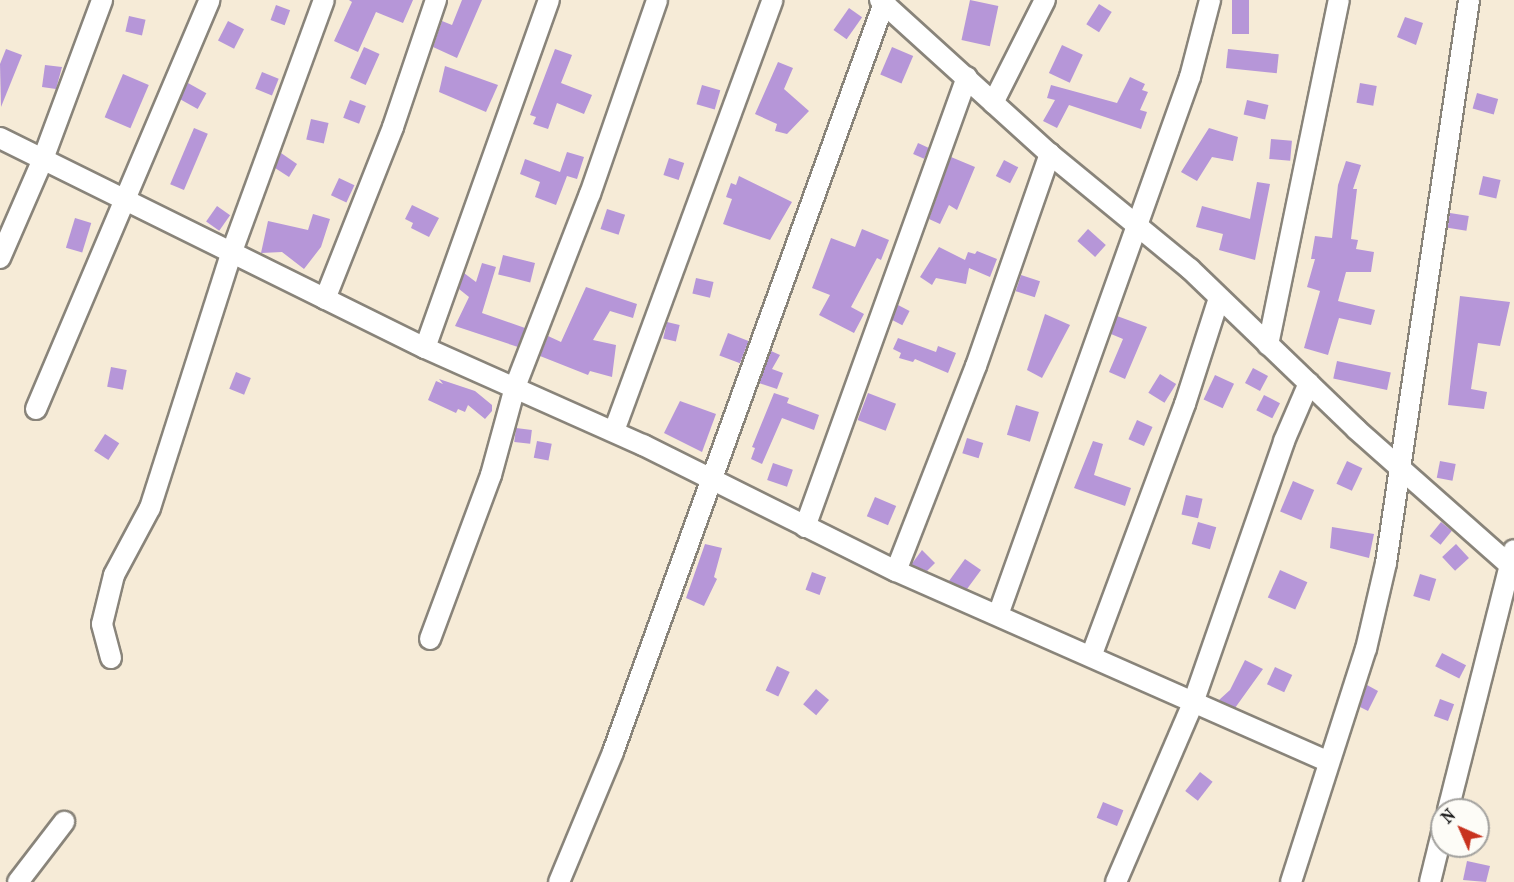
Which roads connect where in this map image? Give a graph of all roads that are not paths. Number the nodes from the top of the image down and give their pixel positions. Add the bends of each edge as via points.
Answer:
1 (102, 0) edge
2 (210, 0) edge
3 (324, 0) edge
4 (436, 0) edge
5 (549, 0) edge
6 (657, 0) edge
7 (773, 0) edge
8 (1045, 0) edge
9 (1210, 0) edge
10 (1339, 0) edge
11 (1469, 0) edge
12 (883, 1) edge
13 (967, 77) junction
14 (993, 103) junction
15 (0, 138) edge
16 (1050, 154) junction
17 (44, 159) junction
18 (127, 201) junction
19 (1137, 226) junction
20 (231, 254) junction
21 (0, 258) edge
22 (1219, 298) junction
23 (325, 299) junction
24 (1268, 345) junction
25 (424, 348) junction
26 (1309, 383) junction
27 (515, 387) junction
28 (36, 409) dead end
29 (614, 431) junction
30 (1398, 464) junction
31 (711, 480) junction
32 (805, 527) junction
33 (1513, 562) edge
34 (896, 571) junction
35 (998, 615) junction
36 (430, 639) dead end
37 (1092, 654) junction
38 (111, 658) dead end
39 (1192, 703) junction
40 (1327, 761) junction
41 (1451, 798) edge
42 (64, 822) dead end
43 (1436, 858) edge
44 (18, 882) edge
45 (559, 882) edge
46 (1116, 882) edge
47 (1291, 882) edge
48 (1430, 882) edge

1 - 17 street
2 - 18 street
3 - 20 street
4 - 23 street via 393,127
5 - 25 street
6 - 27 street via 590,194
7 - 29 street
8 - 14 street
9 - 19 street via 1190,77
10 - 24 street
11 - 30 street
12 - 13 street
12 - 31 street
13 - 14 street
13 - 32 street
14 - 16 street
15 - 17 street
16 - 19 street
16 - 34 street via 976,366
17 - 18 street
17 - 21 street
18 - 20 street
18 - 28 street
19 - 22 street
19 - 35 street
20 - 23 street
20 - 38 street via 150,508 114,575 102,624
22 - 24 street
22 - 37 street via 1185,404
23 - 25 street
24 - 26 street
25 - 27 street
26 - 30 street
26 - 39 street via 1284,441
27 - 29 street
27 - 36 street via 491,475
29 - 31 street
30 - 33 street
30 - 40 street via 1386,563 1366,649
31 - 32 street
31 - 45 street via 613,752
32 - 34 street
33 - 41 street
34 - 35 street
35 - 37 street
37 - 39 street
39 - 40 street
39 - 46 street
40 - 47 street
42 - 44 street
43 - 48 street

